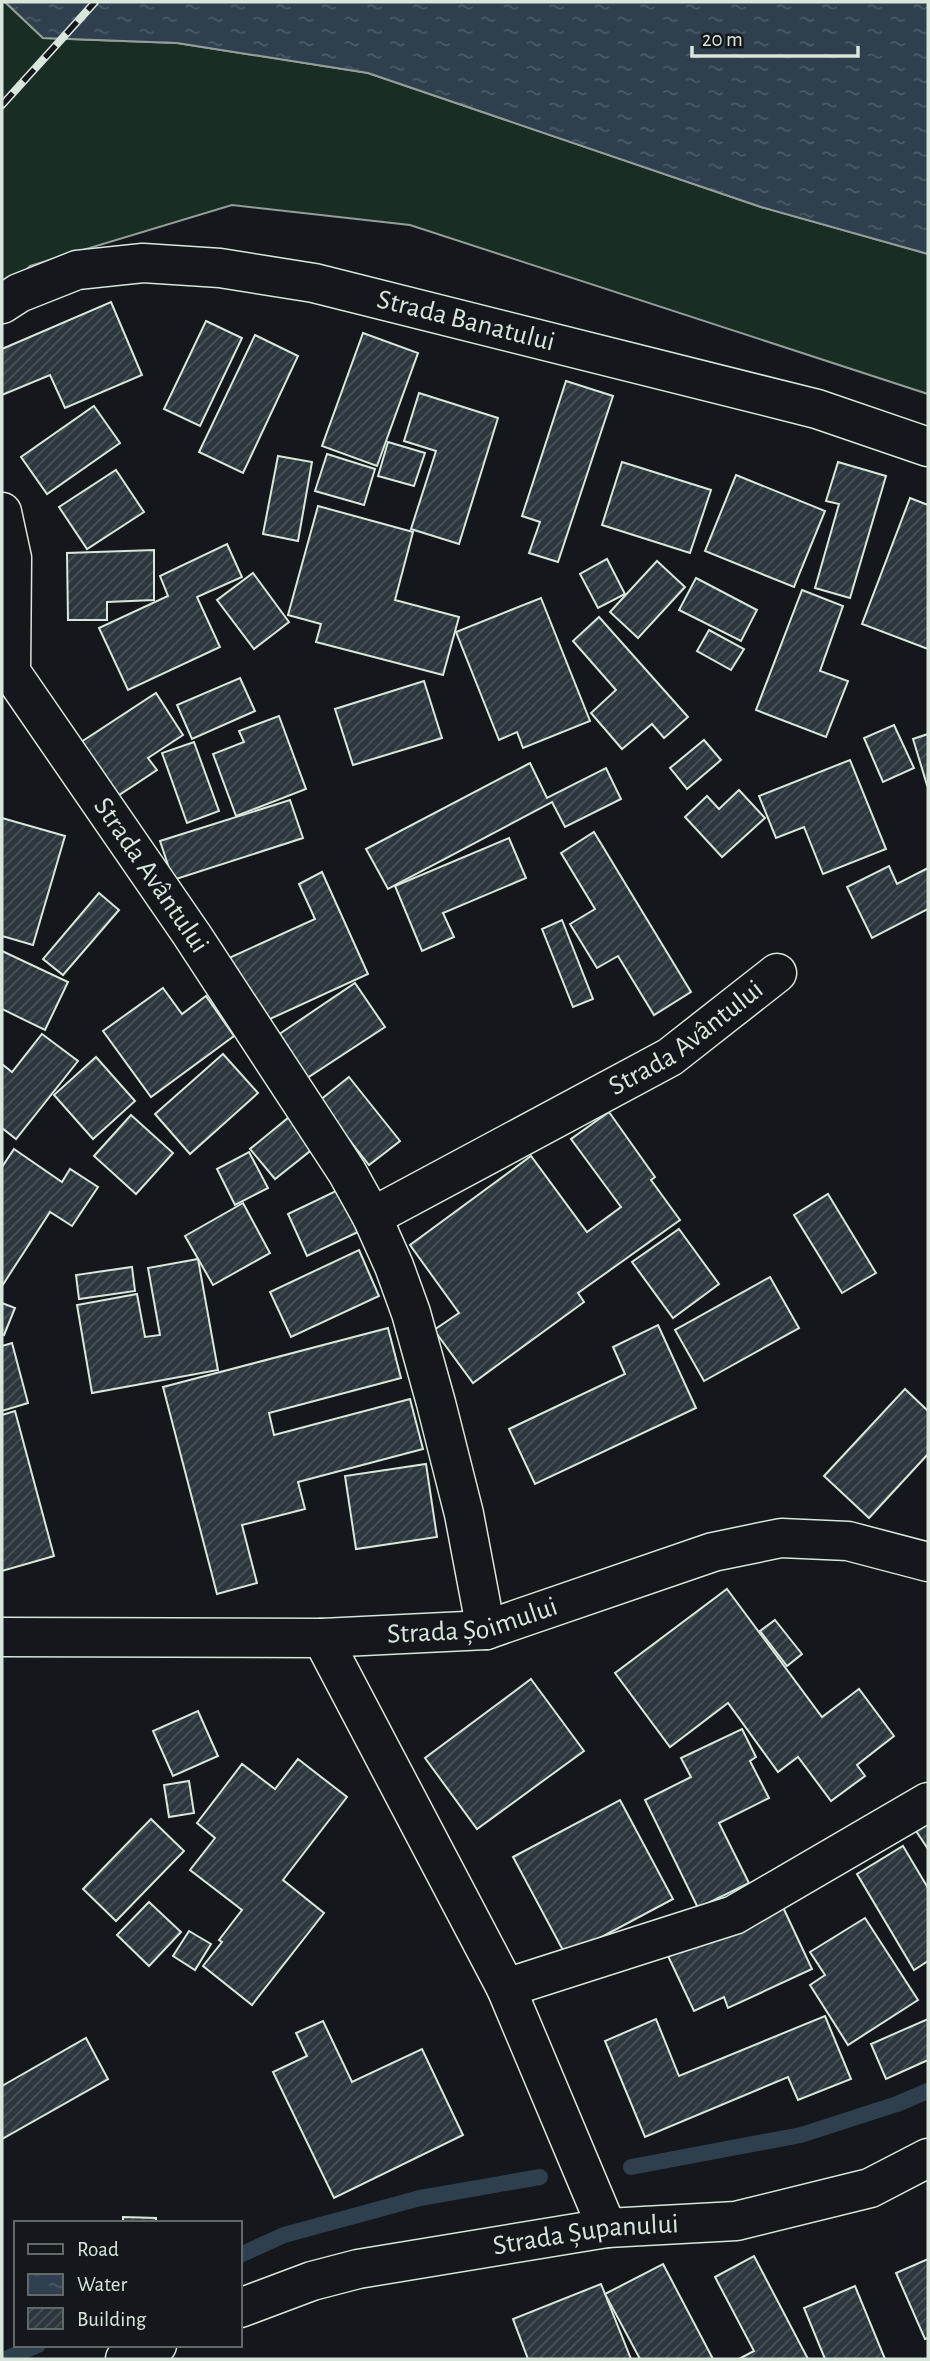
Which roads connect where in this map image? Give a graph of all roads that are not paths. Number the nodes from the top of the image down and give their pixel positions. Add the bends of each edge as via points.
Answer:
1 (2, 304) edge
2 (928, 447) edge
3 (2, 512) edge
4 (6, 684) edge
5 (777, 973) dead end
6 (372, 1217) junction
7 (928, 1562) edge
8 (485, 1630) junction
9 (2, 1637) edge
10 (322, 1638) junction
11 (928, 1802) edge
12 (506, 1988) junction
13 (928, 2158) edge
14 (607, 2228) junction
15 (242, 2307) edge
16 (152, 2347) edge
17 (125, 2359) edge

1 - 2 street, Strada Banatului via 77,270 143,263 220,268 314,283 817,409
3 - 4 street, Strada Avântului via 12,558
4 - 6 street, Strada Avântului via 192,934
5 - 6 street, Strada Avântului via 670,1057
6 - 8 street, Strada Avântului via 411,1313 436,1403 464,1514
7 - 8 street, Strada Șoimului via 848,1541 782,1538 713,1552
8 - 10 street, Strada Șoimului
9 - 10 street, Strada Șoimului
10 - 12 street
11 - 12 street via 734,1915
12 - 14 street
13 - 14 street, Strada Șupanului via 870,2188 736,2221
14 - 15 street, Strada Șupanului via 358,2269
16 - 17 street

